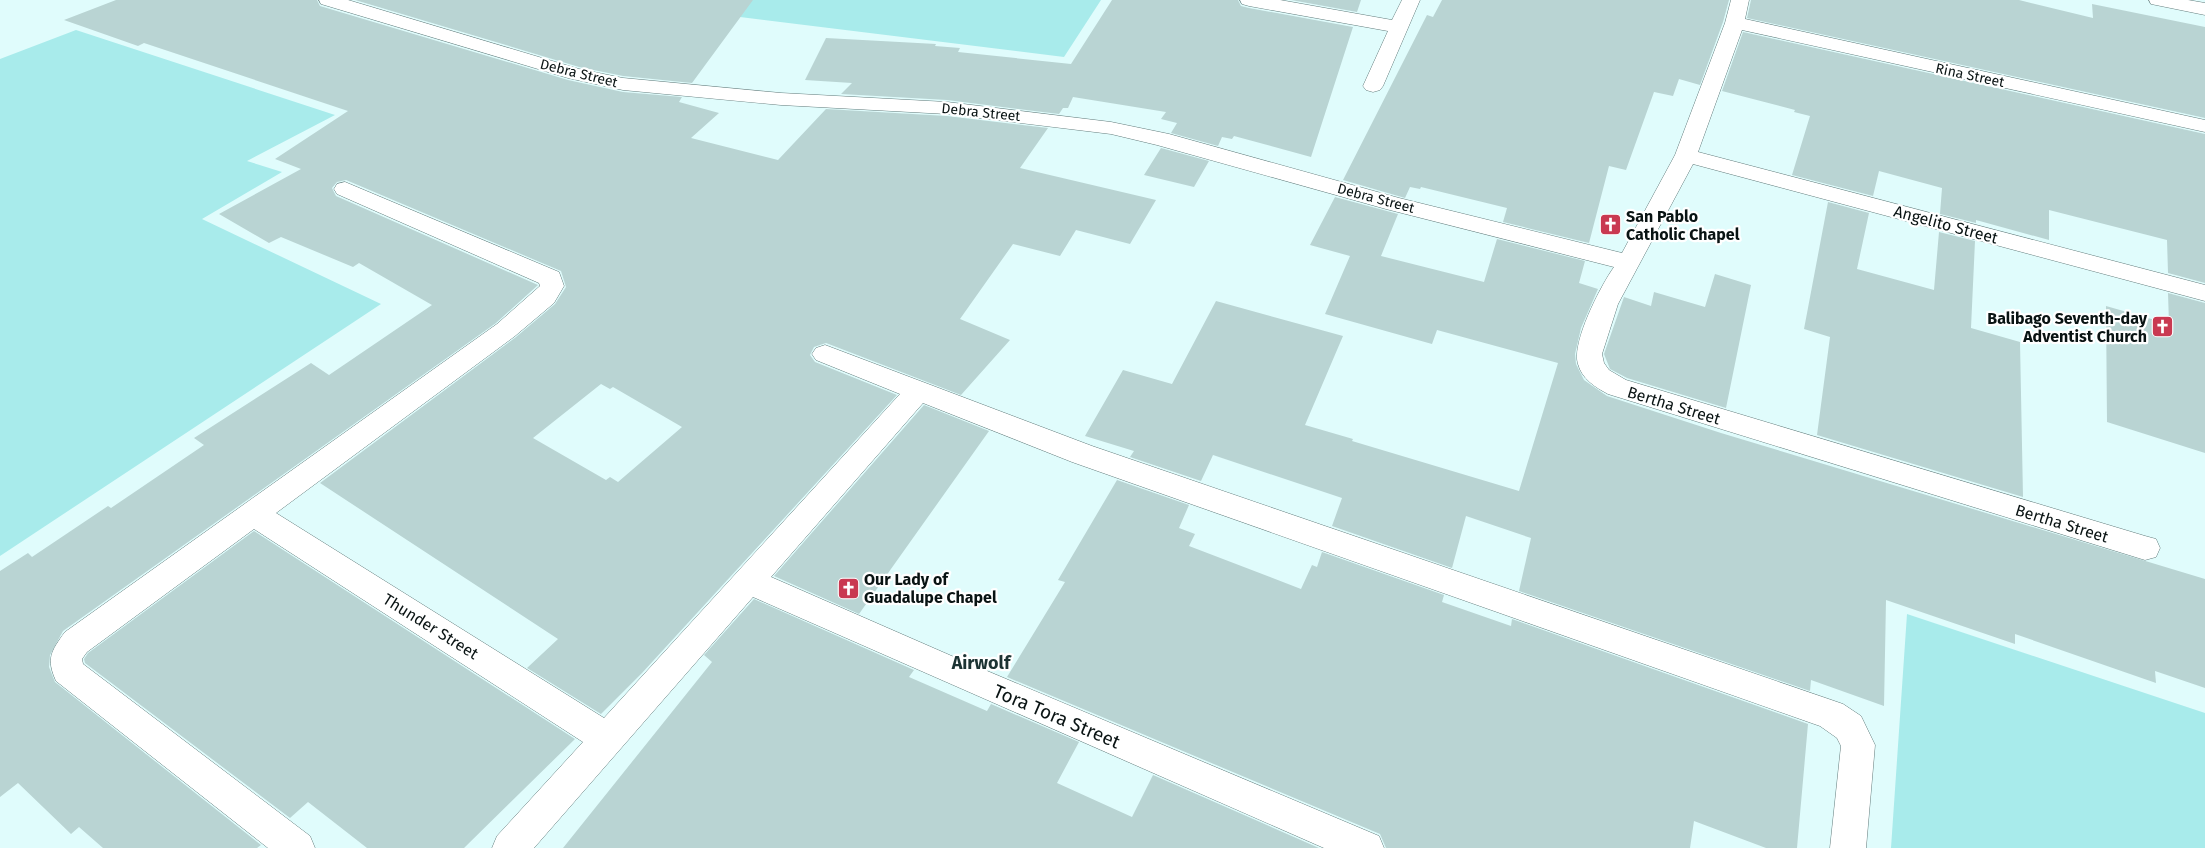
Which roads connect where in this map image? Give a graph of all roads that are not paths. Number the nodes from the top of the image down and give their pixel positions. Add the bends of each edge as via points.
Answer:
1 (328, 0) edge
2 (1249, 0) edge
3 (1411, 0) edge
4 (1740, 0) edge
5 (2158, 0) edge
6 (2205, 9) edge
7 (1735, 23) junction
8 (1398, 26) junction
9 (1372, 86) dead end
10 (2205, 126) edge
11 (1686, 155) junction
12 (345, 189) dead end
13 (1629, 263) junction
14 (2205, 293) edge
15 (825, 354) dead end
16 (917, 392) junction
17 (254, 514) junction
18 (2145, 548) dead end
19 (750, 581) junction
20 (608, 739) junction
21 (297, 848) edge
22 (510, 848) edge
23 (1366, 848) edge
24 (1848, 848) edge

1 - 13 street, Debra Street via 574,74 623,84 746,96 947,108 1075,122 1130,132 1394,204
2 - 8 street
3 - 8 street
4 - 7 street, Bertha Street
5 - 6 street
7 - 10 street, Rina Street
7 - 11 street, Bertha Street
8 - 9 street
11 - 13 street, Bertha Street
11 - 14 street, Angelito Street
12 - 17 street via 550,278 552,286 545,298 506,330
13 - 18 street, Bertha Street via 1605,304 1589,354 1591,365 1600,376 1617,387
15 - 16 street
16 - 19 street
16 - 24 street via 1082,454 1831,715 1849,727 1858,745
17 - 20 street, Thunder Street
17 - 21 street via 76,642 66,656 68,671
19 - 20 street
19 - 23 street, Tora Tora Street
20 - 22 street

